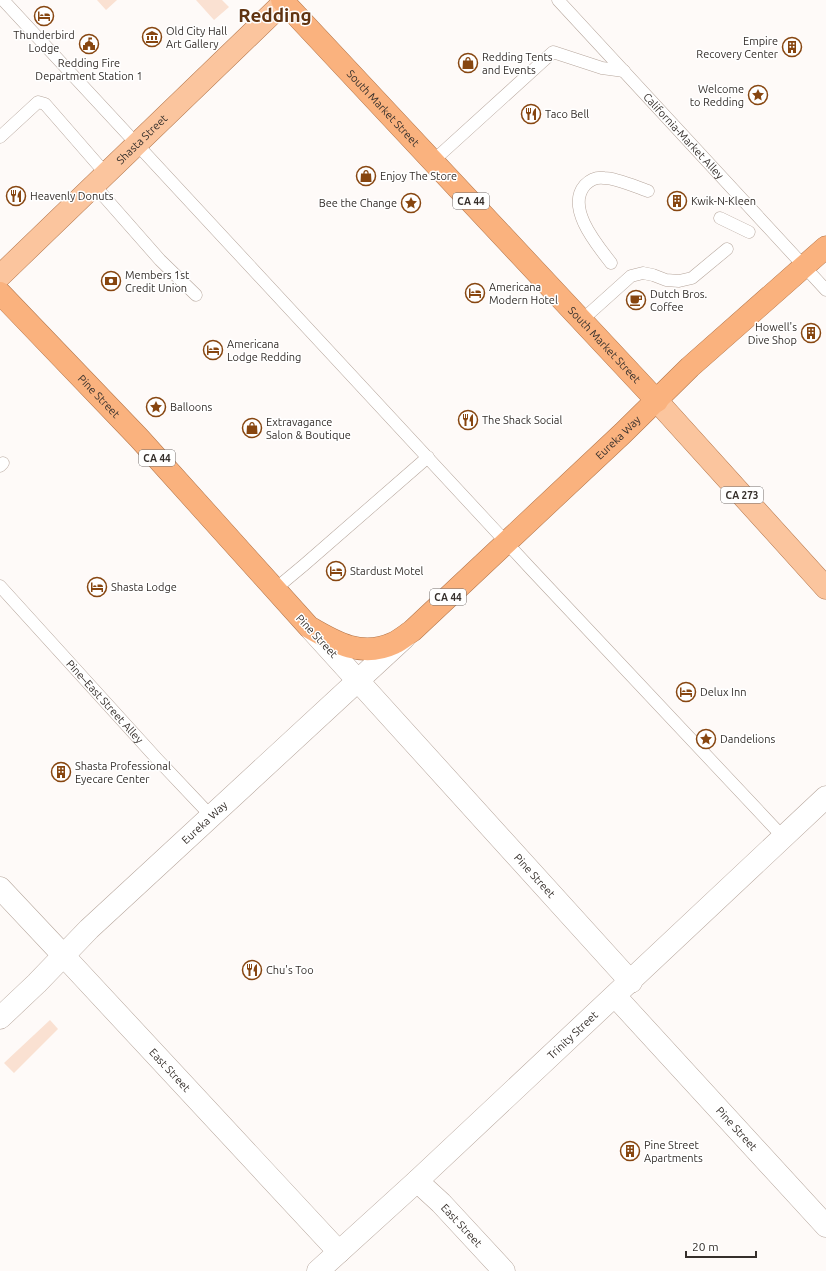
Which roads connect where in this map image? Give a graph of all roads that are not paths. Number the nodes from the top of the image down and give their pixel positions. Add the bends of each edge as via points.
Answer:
1 (4, 0) edge
2 (558, 0) edge
3 (283, 1) edge
4 (624, 71) junction
5 (0, 137) edge
6 (137, 145) junction
7 (433, 161) junction
8 (100, 179) junction
9 (648, 191) dead end
10 (720, 218) dead end
11 (749, 232) dead end
12 (826, 247) edge
13 (727, 249) dead end
14 (611, 263) dead end
15 (805, 267) junction
16 (0, 276) edge
17 (826, 290) edge
18 (0, 293) edge
19 (196, 295) dead end
20 (582, 320) junction
21 (657, 401) junction
22 (428, 457) junction
23 (506, 542) junction
24 (0, 586) edge
25 (826, 588) edge
26 (274, 590) junction
27 (309, 627) junction
28 (412, 631) junction
29 (358, 680) junction
30 (826, 797) edge
31 (211, 816) junction
32 (783, 836) junction
33 (0, 888) edge
34 (63, 956) junction
35 (623, 989) junction
36 (0, 1018) edge
37 (417, 1181) junction
38 (826, 1226) edge
39 (339, 1252) junction
40 (318, 1271) edge
41 (504, 1271) edge

1 - 6 lane
2 - 4 lane, California-Market Alley
3 - 6 main road, Shasta Street
3 - 7 highway, South Market Street / CA 44
4 - 7 lane via 602,68 553,52
4 - 15 lane, California-Market Alley
5 - 8 lane via 38,102 45,104
6 - 8 main road, Shasta Street
6 - 22 lane
7 - 20 highway, South Market Street / CA 44
8 - 16 main road, Shasta Street
8 - 19 lane via 160,260
9 - 14 lane via 597,178 589,181 580,193 582,219 591,238
10 - 11 lane
12 - 15 highway, Eureka Way
13 - 20 lane via 692,278 686,280 666,280 643,273 631,276
15 - 17 lane, California-Market Alley
15 - 21 highway, Eureka Way via 690,367
18 - 26 highway, Pine Street / CA 44 via 139,438
20 - 21 highway, South Market Street / CA 44
21 - 23 highway, Eureka Way / CA 44
21 - 25 main road, South Market Street / CA 273
22 - 23 lane
22 - 26 lane
23 - 28 highway, Eureka Way / CA 44
23 - 32 lane
24 - 31 lane, Pine–East Street Alley
26 - 27 highway, Pine Street / CA 44
27 - 28 highway, Eureka Way / CA 44 via 339,644 368,650 394,643
27 - 29 street, Pine Street
28 - 29 street, Eureka Way
29 - 31 street, Eureka Way
29 - 35 street, Pine Street
30 - 32 street, Trinity Street
31 - 34 street, Eureka Way
32 - 35 street, Trinity Street
33 - 34 street, East Street
34 - 36 street, Eureka Way
34 - 39 street, East Street
35 - 37 street, Trinity Street
35 - 38 street, Pine Street
37 - 39 street, Trinity Street
37 - 41 street, East Street
39 - 40 street, Trinity Street

